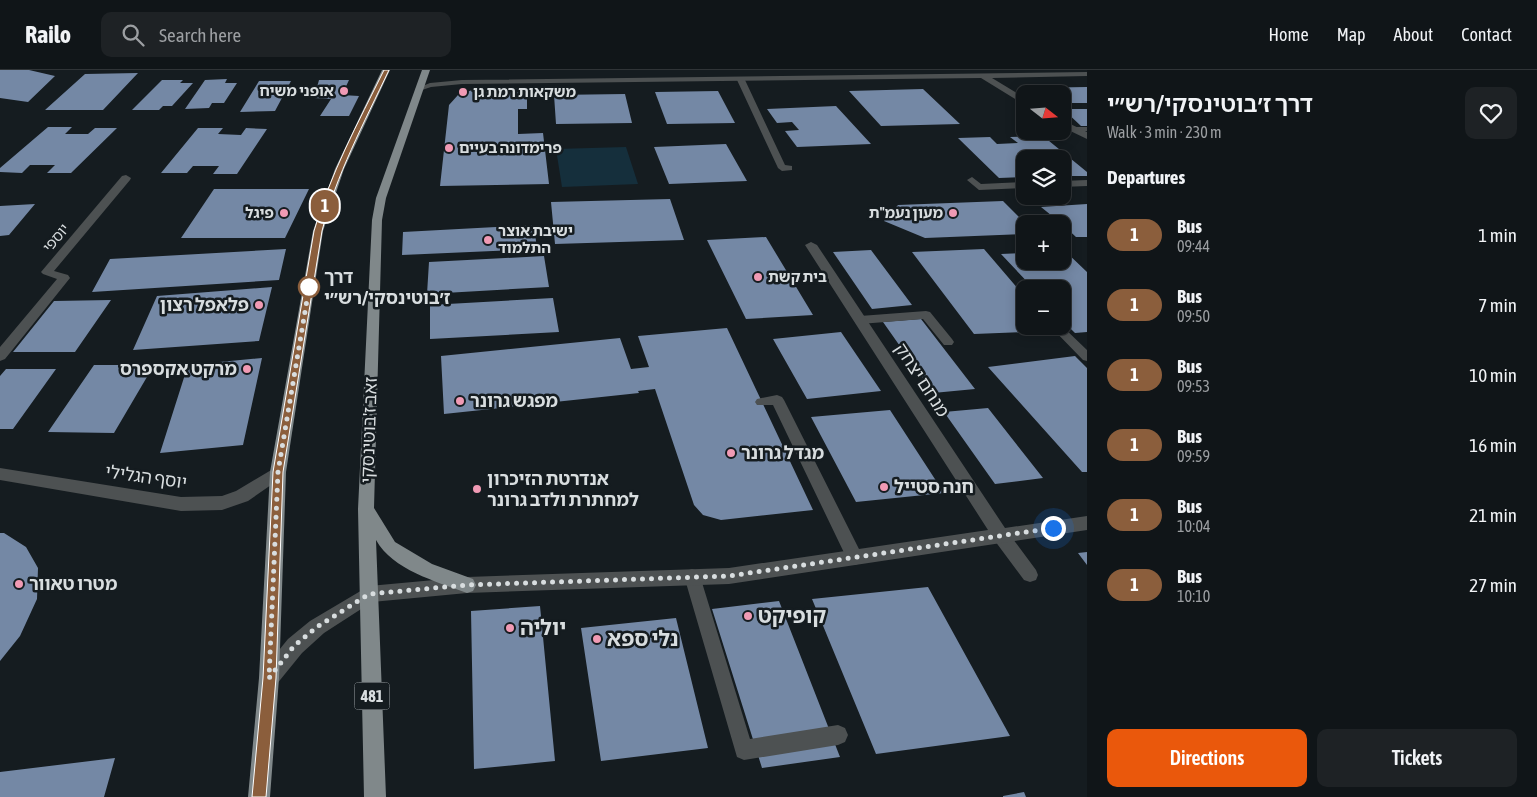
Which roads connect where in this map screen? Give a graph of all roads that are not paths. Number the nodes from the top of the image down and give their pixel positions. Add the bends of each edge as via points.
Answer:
1 (386, 70) edge
2 (426, 70) edge
3 (736, 70) edge
4 (1087, 74) edge
5 (982, 75) junction
6 (741, 80) junction
7 (419, 89) junction
8 (1016, 96) edge
9 (1071, 127) edge
10 (1075, 129) junction
11 (1087, 129) edge
12 (1087, 136) edge
13 (789, 168) dead end
14 (126, 178) dead end
15 (972, 180) dead end
16 (1087, 183) edge
17 (1071, 184) edge
18 (1016, 185) edge
19 (811, 245) dead end
20 (860, 320) junction
21 (1065, 335) edge
22 (948, 342) dead end
23 (0, 356) edge
24 (1087, 357) edge
25 (762, 402) dead end
26 (278, 472) junction
27 (0, 474) edge
28 (366, 509) junction
29 (1087, 523) edge
30 (1002, 536) junction
31 (855, 558) junction
32 (1030, 575) dead end
33 (692, 576) junction
34 (467, 585) junction
35 (369, 594) junction
36 (269, 678) junction
37 (838, 735) dead end
38 (259, 797) edge
39 (375, 797) edge

1 - 26 main road via 325,203
2 - 7 main road, זאב ז'בוטינסקי / 481
3 - 6 street
4 - 5 street
5 - 6 street
5 - 8 street
6 - 7 street via 462,82
6 - 13 lane via 782,168
7 - 28 main road, זאב ז'בוטינסקי / 481 via 381,198 377,220
9 - 10 street
10 - 11 lane
10 - 12 street
14 - 23 street, יוספי via 47,272 64,278
15 - 18 lane via 979,187
16 - 17 lane
19 - 20 street, מנחם יצחק
20 - 22 lane via 926,314
20 - 30 street, מנחם יצחק
21 - 24 lane
25 - 31 lane via 777,400
26 - 27 street, יוסף הגלילי via 235,499 222,503 181,504
26 - 36 main road
28 - 34 main road via 389,547 426,570
28 - 35 main road, זאב ז'בוטינסקי / 481
29 - 30 street
30 - 31 street
30 - 32 lane
31 - 33 street via 729,576
33 - 34 street
33 - 37 lane via 744,750
34 - 35 street
35 - 36 street via 294,646
35 - 39 main road, זאב ז'בוטינסקי / 481
36 - 38 main road

